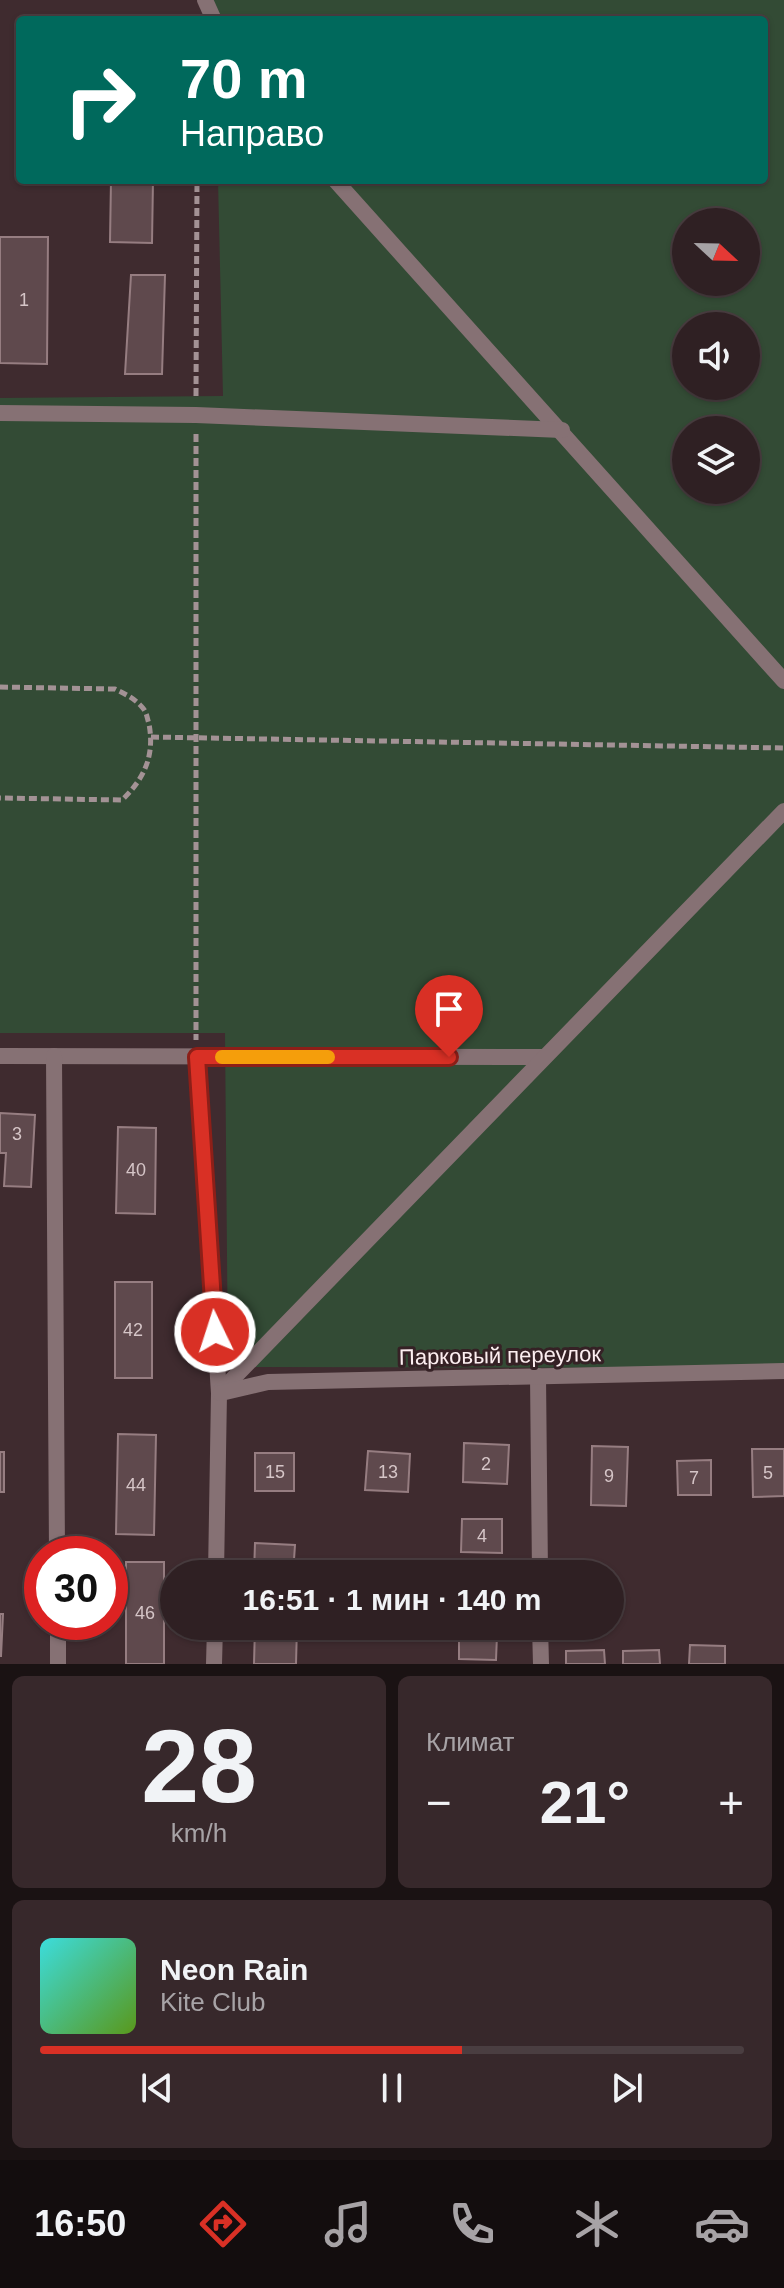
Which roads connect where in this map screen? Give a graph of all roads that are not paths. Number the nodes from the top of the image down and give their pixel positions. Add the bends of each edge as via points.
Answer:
1 (339, 184) edge
2 (0, 413) edge
3 (562, 430) junction
4 (784, 681) edge
5 (784, 811) edge
6 (0, 1056) edge
7 (54, 1056) junction
8 (197, 1057) junction
9 (543, 1057) junction
10 (784, 1371) edge
11 (538, 1376) junction
12 (219, 1393) junction
13 (57, 1536) edge
14 (216, 1560) edge
15 (540, 1560) edge
16 (58, 1640) edge
17 (215, 1640) edge
18 (540, 1640) edge
19 (58, 1664) edge
20 (214, 1664) edge
21 (541, 1664) edge

1 - 3 street
2 - 3 street
3 - 4 street
5 - 9 street
6 - 7 street
7 - 8 street
7 - 13 street
8 - 9 street
8 - 12 street
9 - 12 street
10 - 11 street, Парковый переулок
11 - 12 street, Парковый переулок via 268,1382
11 - 15 street
12 - 14 street
16 - 19 street
17 - 20 street
18 - 21 street

